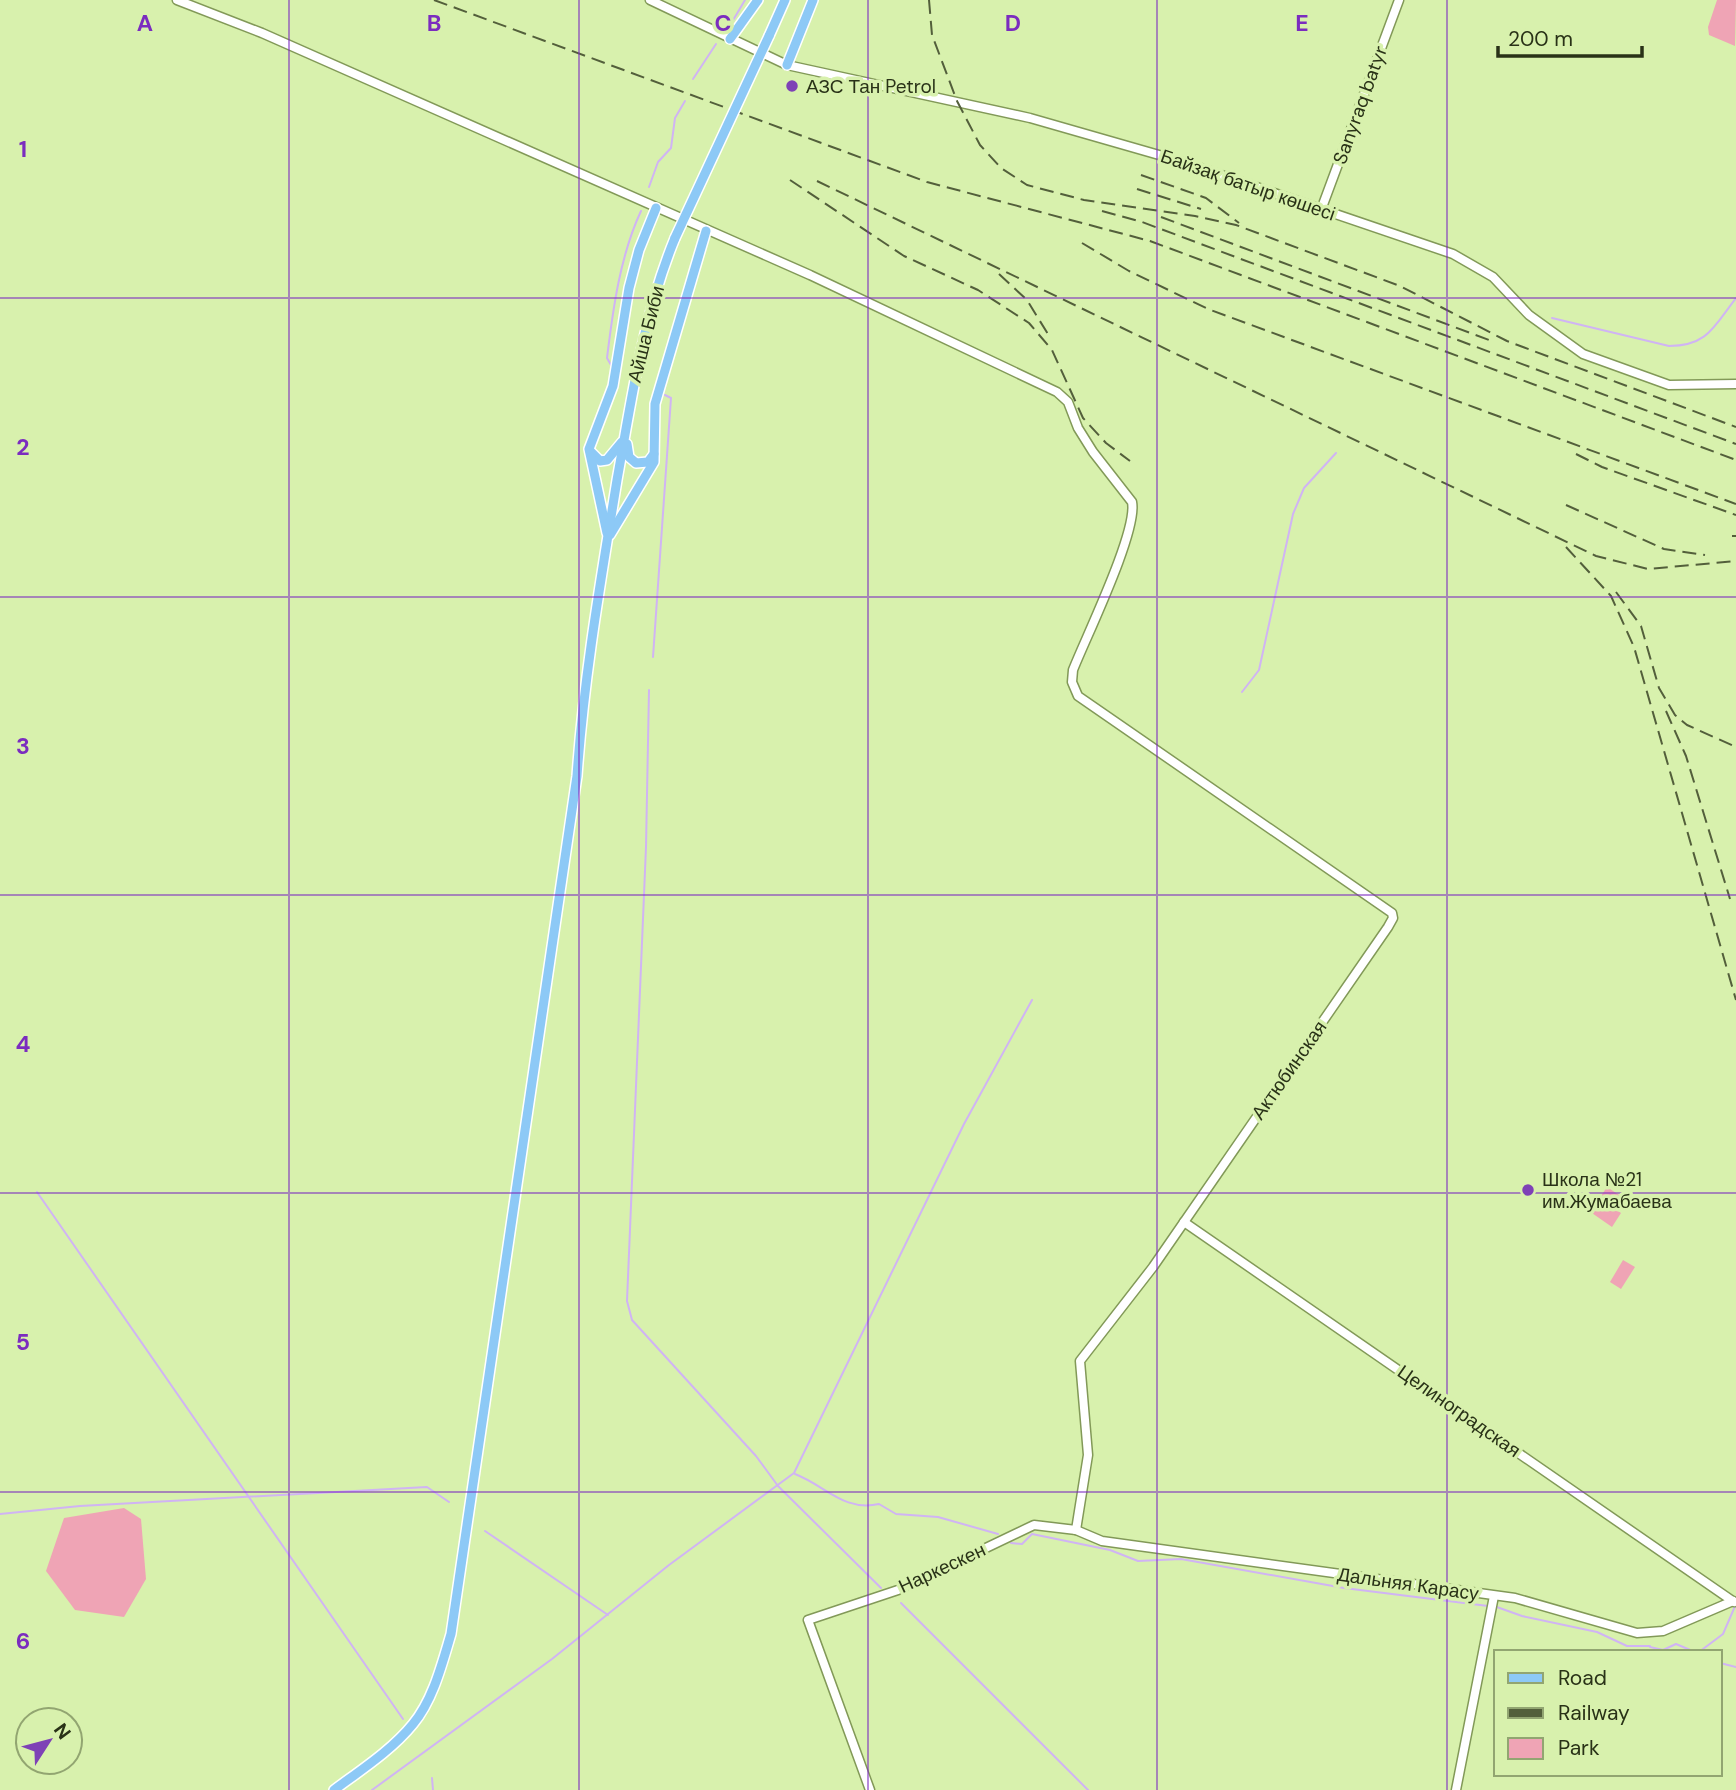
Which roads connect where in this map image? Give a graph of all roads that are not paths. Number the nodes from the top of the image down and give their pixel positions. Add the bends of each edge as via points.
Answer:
1 (177, 0) edge
2 (650, 0) edge
3 (758, 0) edge
4 (786, 0) edge
5 (813, 0) edge
6 (1399, 0) edge
7 (730, 39) junction
8 (788, 65) junction
9 (656, 208) junction
10 (1321, 210) junction
11 (706, 230) junction
12 (1736, 384) edge
13 (625, 434) junction
14 (589, 449) junction
15 (655, 452) junction
16 (608, 538) junction
17 (1184, 1222) junction
18 (1076, 1530) junction
19 (1734, 1602) edge
20 (1493, 1603) junction
21 (334, 1790) edge
22 (870, 1790) edge
23 (1456, 1790) edge

1 - 9 street via 262,33
2 - 7 street, Байзақ батыр көшесі
3 - 7 main road
4 - 13 main road, Айша Биби, bridge via 675,238 645,328
5 - 8 main road
6 - 10 street, Sanyraq batyr
7 - 8 street, Байзақ батыр көшесі
8 - 10 street, Байзақ батыр көшесі via 1030,118 1180,161
9 - 11 street
9 - 14 main road via 629,288 614,386
10 - 12 street, Байзақ батыр көшесі via 1453,254 1493,277 1529,315 1583,354 1669,385
11 - 15 main road via 658,393
11 - 17 street, Актюбинская via 1057,392 1068,402 1078,428 1134,511 1073,670 1078,696 1389,910 1393,918
13 - 14 main road via 607,460 600,461
13 - 15 main road via 632,461 642,465
13 - 16 main road, Айша Биби
14 - 16 main road
15 - 16 main road via 639,490
16 - 21 main road, Айша Биби via 451,1634 439,1675 415,1723
17 - 18 street, Актюбинская via 1080,1361 1087,1455
17 - 19 street, Целиноградская
18 - 20 street, Дальняя Карасу via 1102,1541
18 - 22 street, Наркескен via 1034,1525 898,1590 808,1620
19 - 20 street, Дальняя Карасу via 1663,1631 1637,1633 1515,1598
20 - 23 street

